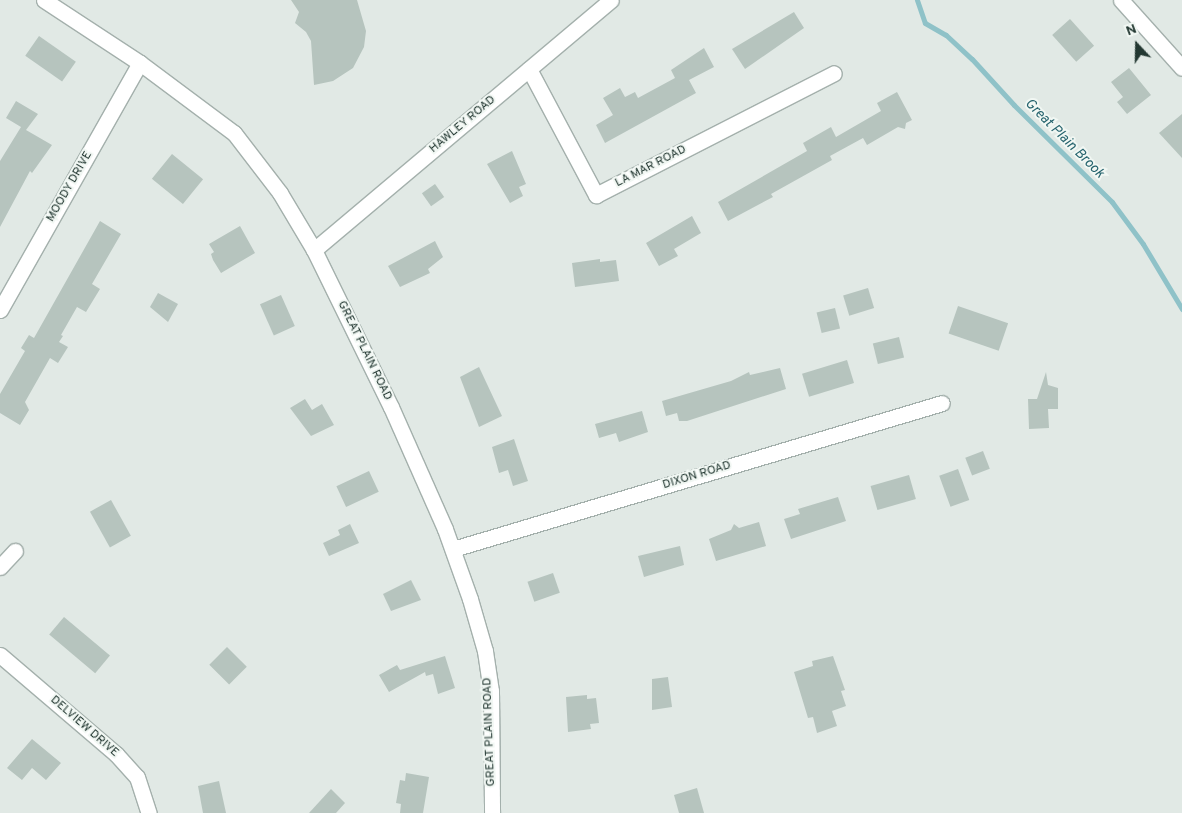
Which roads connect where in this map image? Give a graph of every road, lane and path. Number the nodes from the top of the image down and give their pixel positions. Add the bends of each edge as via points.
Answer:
1 (44, 0) edge
2 (611, 0) edge
3 (1121, 0) edge
4 (140, 63) junction
5 (1182, 68) edge
6 (529, 69) junction
7 (834, 73) dead end
8 (314, 250) junction
9 (0, 310) edge
10 (942, 404) dead end
11 (453, 549) junction
12 (14, 551) dead end
13 (0, 567) edge
14 (0, 655) edge
15 (149, 813) edge
16 (492, 813) edge

1 - 4 street, GREAT PLAIN ROAD
2 - 6 street, HAWLEY ROAD
3 - 5 street
4 - 8 street, GREAT PLAIN ROAD via 234,133 280,193
4 - 9 street, MOODY DRIVE
6 - 7 street, LA MAR ROAD via 596,195
6 - 8 street, HAWLEY ROAD
8 - 11 street, GREAT PLAIN ROAD via 391,407
10 - 11 street, DIXON ROAD
11 - 16 street, GREAT PLAIN ROAD via 485,651
12 - 13 street
14 - 15 street, DELVIEW DRIVE via 116,754 137,778

